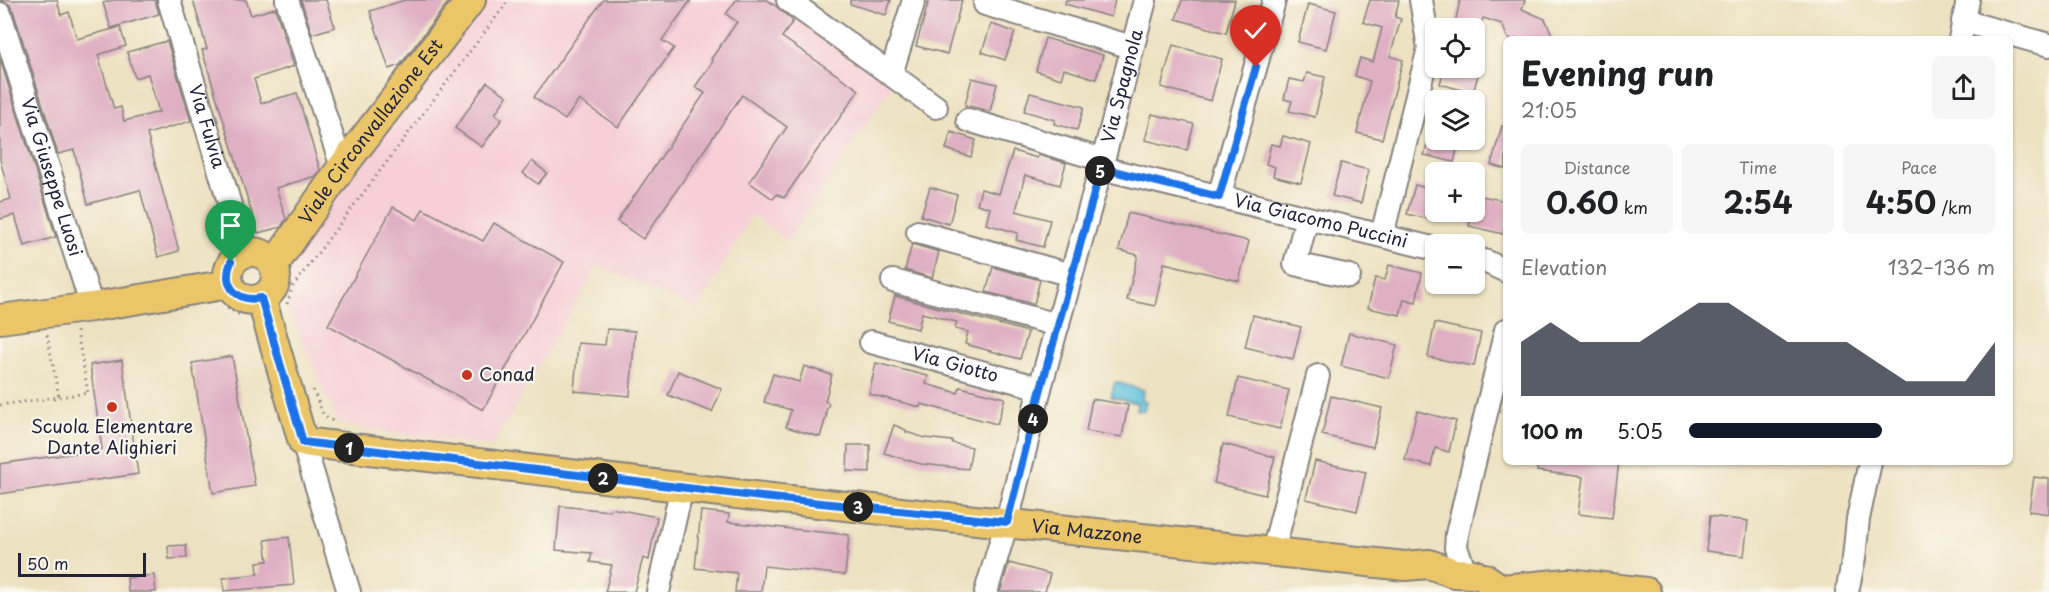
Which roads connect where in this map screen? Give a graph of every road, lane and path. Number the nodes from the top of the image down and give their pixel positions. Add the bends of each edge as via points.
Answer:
1 (169, 0) edge
2 (287, 0) edge
3 (788, 0) edge
4 (914, 0) edge
5 (1145, 0) edge
6 (1421, 0) edge
7 (1274, 1) edge
8 (467, 2) edge
9 (985, 4) dead end
10 (0, 14) edge
11 (1964, 20) edge
12 (2049, 45) edge
13 (1132, 47) junction
14 (891, 74) junction
15 (936, 107) dead end
16 (968, 120) dead end
17 (1102, 164) junction
18 (342, 167) junction
19 (1219, 197) junction
20 (1307, 218) junction
21 (918, 232) dead end
22 (1382, 235) junction
23 (1425, 246) edge
24 (244, 252) junction
25 (1485, 261) edge
26 (274, 265) junction
27 (1503, 270) edge
28 (1071, 275) junction
29 (1349, 276) dead end
30 (893, 281) dead end
31 (229, 284) junction
32 (261, 298) junction
33 (85, 318) junction
34 (0, 319) edge
35 (1058, 326) junction
36 (47, 334) dead end
37 (871, 342) dead end
38 (1503, 342) edge
39 (1318, 376) dead end
40 (309, 381) dead end
41 (1041, 388) junction
42 (59, 397) junction
43 (0, 405) edge
44 (340, 426) dead end
45 (303, 442) junction
46 (1869, 465) edge
47 (682, 487) junction
48 (1007, 522) junction
49 (1273, 552) junction
50 (1405, 566) junction
51 (1483, 580) edge
52 (1556, 588) edge
53 (350, 592) edge
54 (658, 592) edge
55 (986, 592) edge
56 (1447, 592) edge
57 (1646, 592) edge
58 (1847, 592) edge

1 - 24 street, Via Fulvia
2 - 18 street
3 - 14 street
4 - 14 street
5 - 13 street, Via Spagnola
6 - 22 street via 1429,48
7 - 19 street
8 - 18 main road, Viale Circonvallazione Est
9 - 13 street
10 - 33 street, Via Giuseppe Luosi
11 - 12 street
13 - 17 street, Via Spagnola
14 - 15 street
16 - 17 street, Via Giacomo Puccini
17 - 19 street, Via Giacomo Puccini
17 - 28 street, Via Spagnola
18 - 26 main road, Viale Circonvallazione Est
19 - 20 street, Via Giacomo Puccini
20 - 22 street, Via Giacomo Puccini
20 - 29 street via 1295,264
21 - 28 street
22 - 23 street, Via Giacomo Puccini
24 - 26 main road via 261,253
24 - 31 main road via 231,262
25 - 27 street
26 - 32 main road, Viale Circonvallazione Est via 273,288
28 - 35 street, Via Spagnola
30 - 35 street
31 - 32 main road via 237,296
31 - 33 main road
32 - 45 main road
33 - 34 main road
33 - 42 path via 88,393
35 - 41 street, Via Spagnola
36 - 42 path
37 - 41 street, Via Giotto
38 - 51 street via 1457,534 1456,548 1464,568
39 - 49 street
40 - 44 path via 323,414
41 - 48 street, Via Spagnola
42 - 43 path
45 - 47 main road, Via Mazzone
45 - 53 street
46 - 58 street
47 - 48 main road, Via Mazzone
47 - 54 street
48 - 49 main road, Via Mazzone
48 - 55 street, Via Spagnola
49 - 50 main road, Via Mazzone
50 - 51 main road, Via Mazzone via 1429,564
50 - 56 main road, Via Mazzone via 1430,576
51 - 52 main road, Via Mazzone via 1501,589
51 - 56 main road, Via Mazzone via 1459,578
52 - 57 main road, Via Mazzone

